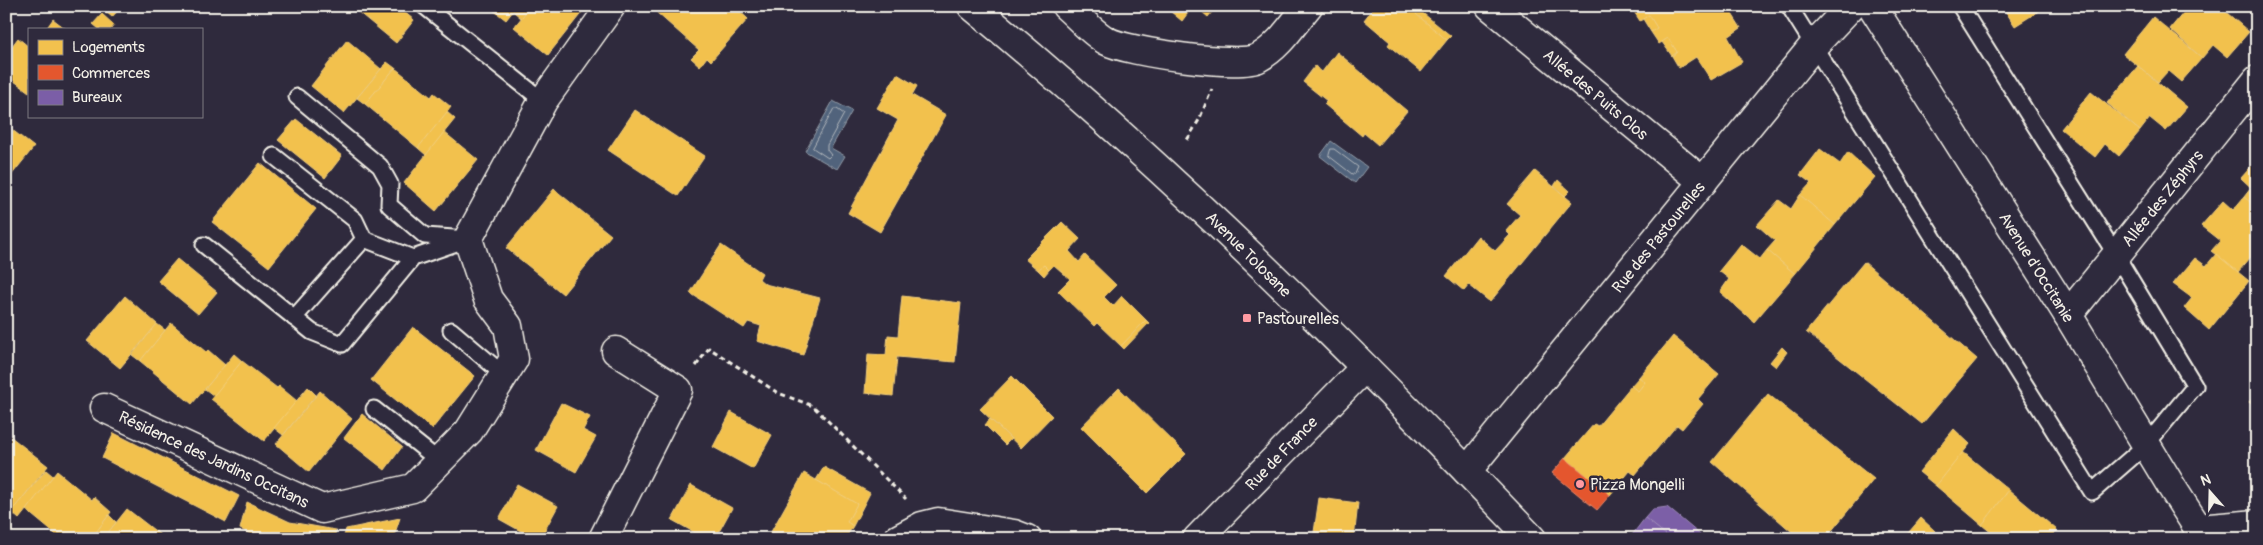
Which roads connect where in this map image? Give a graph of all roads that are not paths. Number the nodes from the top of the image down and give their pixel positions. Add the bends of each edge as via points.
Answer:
1 (424, 6) edge
2 (611, 6) edge
3 (972, 6) edge
4 (1066, 6) edge
5 (1308, 6) edge
6 (1490, 6) edge
7 (1789, 6) edge
8 (1851, 6) edge
9 (1872, 6) edge
10 (1960, 6) edge
11 (1814, 46) junction
12 (2257, 80) edge
13 (297, 96) dead end
14 (543, 101) junction
15 (274, 156) dead end
16 (1703, 182) junction
17 (364, 239) junction
18 (468, 239) junction
19 (204, 245) dead end
20 (2116, 255) junction
21 (413, 258) junction
22 (2068, 316) junction
23 (294, 318) junction
24 (451, 330) dead end
25 (616, 352) dead end
26 (1364, 368) junction
27 (504, 375) junction
28 (104, 408) dead end
29 (374, 409) dead end
30 (2146, 445) junction
31 (439, 461) junction
32 (1467, 471) junction
33 (2257, 524) edge
34 (2201, 534) edge
35 (603, 539) edge
36 (898, 539) edge
37 (1027, 539) edge
38 (1197, 539) edge
39 (1532, 539) edge

1 - 14 lane
2 - 14 street
3 - 26 street, Avenue Tolosane via 1200,206
4 - 5 street via 1107,41 1135,50 1224,61 1256,60 1273,48
6 - 16 street, Allée des Puits Clos
7 - 11 lane
8 - 11 street, Rue des Pastourelles
9 - 22 street, Avenue d'Occitanie
10 - 20 lane
11 - 16 street, Rue des Pastourelles
11 - 30 lane via 2092,492
12 - 20 street, Allée des Zéphyrs
13 - 18 lane via 380,166 390,184 389,205 425,236
14 - 18 street
15 - 17 lane via 355,220
16 - 32 street, Rue des Pastourelles
17 - 21 lane
17 - 23 lane
18 - 21 lane
18 - 27 street, Résidence des Jardins Occitans via 488,299 508,326 514,360
19 - 23 lane
20 - 22 street, Allée des Zéphyrs
20 - 30 lane via 2195,386
21 - 23 lane via 342,344 312,332
22 - 30 street, Avenue d'Occitanie
24 - 27 lane
25 - 35 street via 678,390
26 - 32 street, Avenue Tolosane
26 - 38 street, Rue de France
27 - 31 street, Résidence des Jardins Occitans via 469,431
28 - 31 street, Résidence des Jardins Occitans via 322,509 413,488
29 - 31 lane
30 - 34 street, Avenue d'Occitanie
32 - 39 street, Avenue Tolosane
33 - 34 street
36 - 37 street via 922,526 938,522

